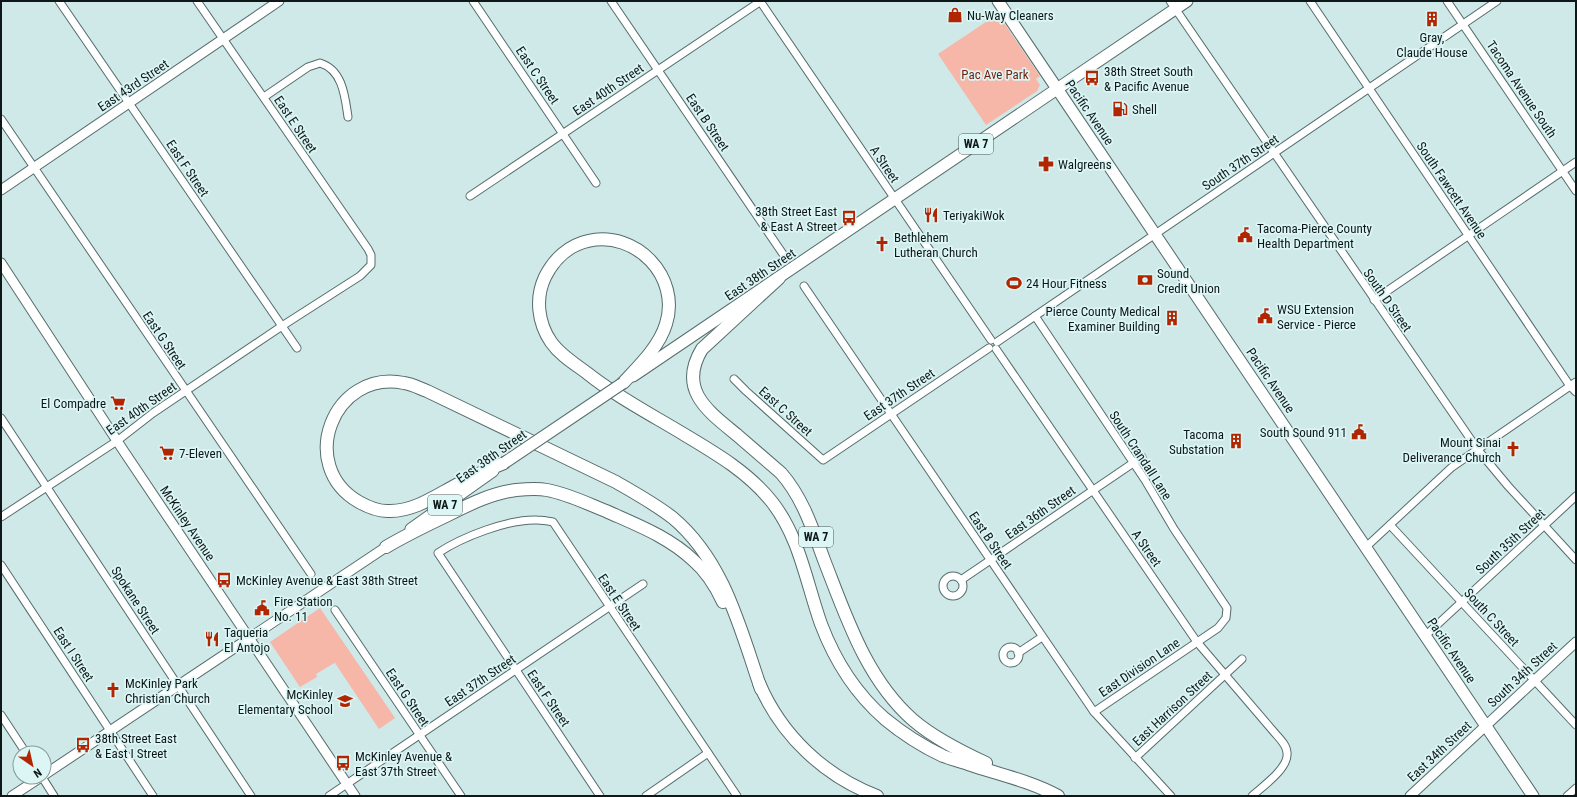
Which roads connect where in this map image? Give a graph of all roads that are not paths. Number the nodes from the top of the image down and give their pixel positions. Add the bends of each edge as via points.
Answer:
1 (59, 1) edge
2 (197, 1) edge
3 (279, 1) edge
4 (473, 1) edge
5 (611, 1) edge
6 (760, 1) edge
7 (998, 1) edge
8 (1187, 1) edge
9 (1310, 1) edge
10 (1447, 1) edge
11 (1497, 1) edge
12 (1173, 5) edge
13 (1463, 24) junction
14 (223, 39) junction
15 (658, 70) junction
16 (1058, 89) junction
17 (1368, 89) junction
18 (264, 97) junction
19 (129, 104) junction
20 (348, 117) dead end
21 (1, 119) edge
22 (564, 134) junction
23 (1274, 154) junction
24 (1576, 162) edge
25 (34, 168) junction
26 (1563, 171) junction
27 (596, 183) dead end
28 (1, 190) edge
29 (1576, 191) edge
30 (470, 196) dead end
31 (894, 199) junction
32 (1156, 234) junction
33 (1468, 235) junction
34 (785, 256) dead end
35 (372, 262) joint
36 (1, 263) edge
37 (779, 278) junction
38 (804, 286) dead end
39 (1374, 300) junction
40 (1035, 316) junction
41 (282, 326) junction
42 (995, 344) junction
43 (296, 348) dead end
44 (734, 379) dead end
45 (623, 383) junction
46 (1573, 384) edge
47 (185, 391) junction
48 (1576, 392) edge
49 (891, 414) junction
50 (1, 418) edge
51 (117, 441) junction
52 (1478, 450) junction
53 (1142, 457) dead end
54 (823, 460) joint
55 (504, 463) junction
56 (1134, 463) junction
57 (47, 487) junction
58 (1093, 490) junction
59 (1576, 496) edge
60 (1, 517) edge
61 (1390, 525) junction
62 (1544, 526) junction
63 (386, 547) junction
64 (1366, 547) junction
65 (438, 553) joint
66 (1576, 560) edge
67 (990, 561) junction
68 (1, 565) edge
69 (311, 574) dead end
70 (961, 580) dead end
71 (643, 584) dead end
72 (1462, 602) junction
73 (609, 608) junction
74 (1227, 608) joint
75 (335, 610) dead end
76 (1425, 636) junction
77 (250, 637) junction
78 (1042, 637) junction
79 (1197, 642) junction
80 (1576, 642) edge
81 (1018, 652) dead end
82 (1242, 659) dead end
83 (515, 670) junction
84 (1225, 675) junction
85 (1535, 680) junction
86 (178, 686) junction
87 (761, 689) junction
88 (1094, 712) junction
89 (1, 716) edge
90 (1576, 725) edge
91 (1486, 726) junction
92 (110, 731) junction
93 (420, 736) junction
94 (21, 745) edge
95 (708, 753) junction
96 (1135, 758) junction
97 (52, 770) edge
98 (347, 784) junction
99 (1028, 784) junction
100 (29, 785) edge
101 (46, 785) edge
102 (1576, 788) edge
103 (12, 796) edge
104 (54, 796) edge
105 (153, 796) edge
106 (251, 796) edge
107 (329, 796) edge
108 (355, 796) edge
109 (461, 796) edge
110 (600, 796) edge
111 (646, 796) edge
112 (737, 796) edge
113 (877, 796) edge
114 (1058, 796) edge
115 (1171, 796) edge
116 (1252, 796) edge
117 (1410, 796) edge
118 (1533, 796) edge
119 (1567, 796) edge

1 - 19 street, East F Street
2 - 14 street, East E Street
3 - 14 main road, East 43rd Street
4 - 22 street, East C Street
5 - 15 street, East B Street
6 - 15 street, East 40th Street
6 - 31 street, A Street
7 - 16 main road, Pacific Avenue
8 - 12 main road
9 - 17 street, South Fawcett Avenue
10 - 13 street, Tacoma Avenue South
11 - 13 street, South 37th Street
12 - 16 main road, WA 7
12 - 23 street, South D Street
13 - 17 street, South 37th Street
13 - 26 street, Tacoma Avenue South
14 - 18 street, East E Street
14 - 19 main road, East 43rd Street
15 - 22 street, East 40th Street
15 - 34 street, East B Street
16 - 31 main road, WA 7
16 - 32 main road, Pacific Avenue
17 - 23 street, South 37th Street
17 - 33 street, South Fawcett Avenue
18 - 20 street via 308,66 320,63 330,69 341,83
18 - 35 street, East E Street via 368,249
19 - 25 main road, East 43rd Street
19 - 41 street, East F Street
21 - 25 street, East G Street
22 - 27 street, East C Street
22 - 30 street, East 40th Street
23 - 32 street, South 37th Street
23 - 39 street, South D Street
24 - 26 street
25 - 28 main road, East 43rd Street
25 - 47 street, East G Street
26 - 29 street, Tacoma Avenue South
26 - 33 street
31 - 37 main road, East 38th Street / WA 7
31 - 42 street, A Street
32 - 40 street, South 37th Street
32 - 64 main road, Pacific Avenue
33 - 39 street
33 - 46 street, South Fawcett Avenue
35 - 41 street, East 40th Street via 360,276
36 - 51 main road, McKinley Avenue
37 - 45 main road, East 38th Street / WA 7
37 - 99 highway, WA 7 via 702,349 696,361 694,377 698,396 707,410 790,483 808,517 848,621 865,657 894,701 913,720 938,738
38 - 49 street, East B Street
39 - 52 street, South D Street
40 - 42 street, South 37th Street
40 - 56 street, South Crandall Lane
41 - 43 street, East F Street
41 - 47 street, East 40th Street
42 - 49 street, East 37th Street via 988,344 988,348
42 - 58 street, A Street
44 - 54 street, East C Street
45 - 55 main road, East 38th Street / WA 7, bridge
45 - 99 highway via 642,362 662,333 669,304 666,286 661,273 646,255 629,245 604,239 587,241 559,257 542,285 539,311 544,330 551,342 594,379 738,468 765,494 795,543 821,624 841,668 870,705 902,732 943,756
46 - 48 street, South Fawcett Avenue
46 - 52 street
47 - 51 street, East 40th Street
47 - 69 street, East G Street
49 - 54 street, East 37th Street
49 - 67 street, East B Street
50 - 57 street, Spokane Street
51 - 57 street, East 40th Street
51 - 77 main road, McKinley Avenue
52 - 61 street via 1452,467
52 - 62 street, South D Street
53 - 56 street, East 36th Street
55 - 63 main road, East 38th Street / WA 7
55 - 87 highway via 409,509 381,510 364,505 340,486 327,458 327,436 339,407 359,390 378,383 404,383 427,391 646,499 674,519 710,562 731,601
56 - 58 street, East 36th Street
56 - 74 street, South Crandall Lane
57 - 60 street, East 40th Street
57 - 86 street, Spokane Street
58 - 67 street, East 36th Street
58 - 79 street, A Street
59 - 62 street, South 35th Street
61 - 64 street
61 - 72 street, South C Street
62 - 66 street, South D Street
62 - 72 street, South 35th Street
63 - 77 main road, East 38th Street
63 - 87 highway via 460,509 497,494 531,488 578,498 663,538 694,561 718,592
64 - 76 main road, Pacific Avenue
65 - 73 street, East E Street via 482,531 506,524 529,520 553,522
65 - 83 street, East F Street
67 - 70 street, East 36th Street
67 - 78 street, East B Street
68 - 92 street, East I Street
71 - 73 street, East 37th Street
72 - 76 street, South 35th Street
72 - 85 street, South C Street
73 - 83 street, East 37th Street
73 - 95 street, East E Street
74 - 79 street, East Division Lane via 1226,618 1221,625
75 - 93 street, East G Street
76 - 91 main road, Pacific Avenue
77 - 86 main road, East 38th Street
77 - 98 main road, McKinley Avenue
78 - 81 street
78 - 88 street, East B Street
79 - 84 street, A Street
79 - 88 street, East Division Lane
80 - 85 main road, South 34th Street
82 - 84 street, East Harrison Street
83 - 93 street, East 37th Street
83 - 110 street, East F Street
84 - 96 street, East Harrison Street
84 - 116 street, A Street via 1280,739 1288,753 1285,765
85 - 90 street, South C Street
85 - 91 main road, South 34th Street
86 - 92 main road, East 38th Street
86 - 106 street, Spokane Street
87 - 113 highway via 786,731 808,753 844,779
88 - 96 street, East B Street
89 - 94 street
91 - 117 main road, East 34th Street
91 - 118 main road, Pacific Avenue
92 - 97 main road, East 38th Street
92 - 105 street, East I Street
93 - 98 street, East 37th Street
93 - 109 street, East G Street
95 - 111 street
95 - 112 street, East E Street
96 - 115 street, East B Street
98 - 107 street, East 37th Street
98 - 108 main road, McKinley Avenue
99 - 114 highway, WA 7
100 - 103 main road
101 - 104 street
102 - 119 street

